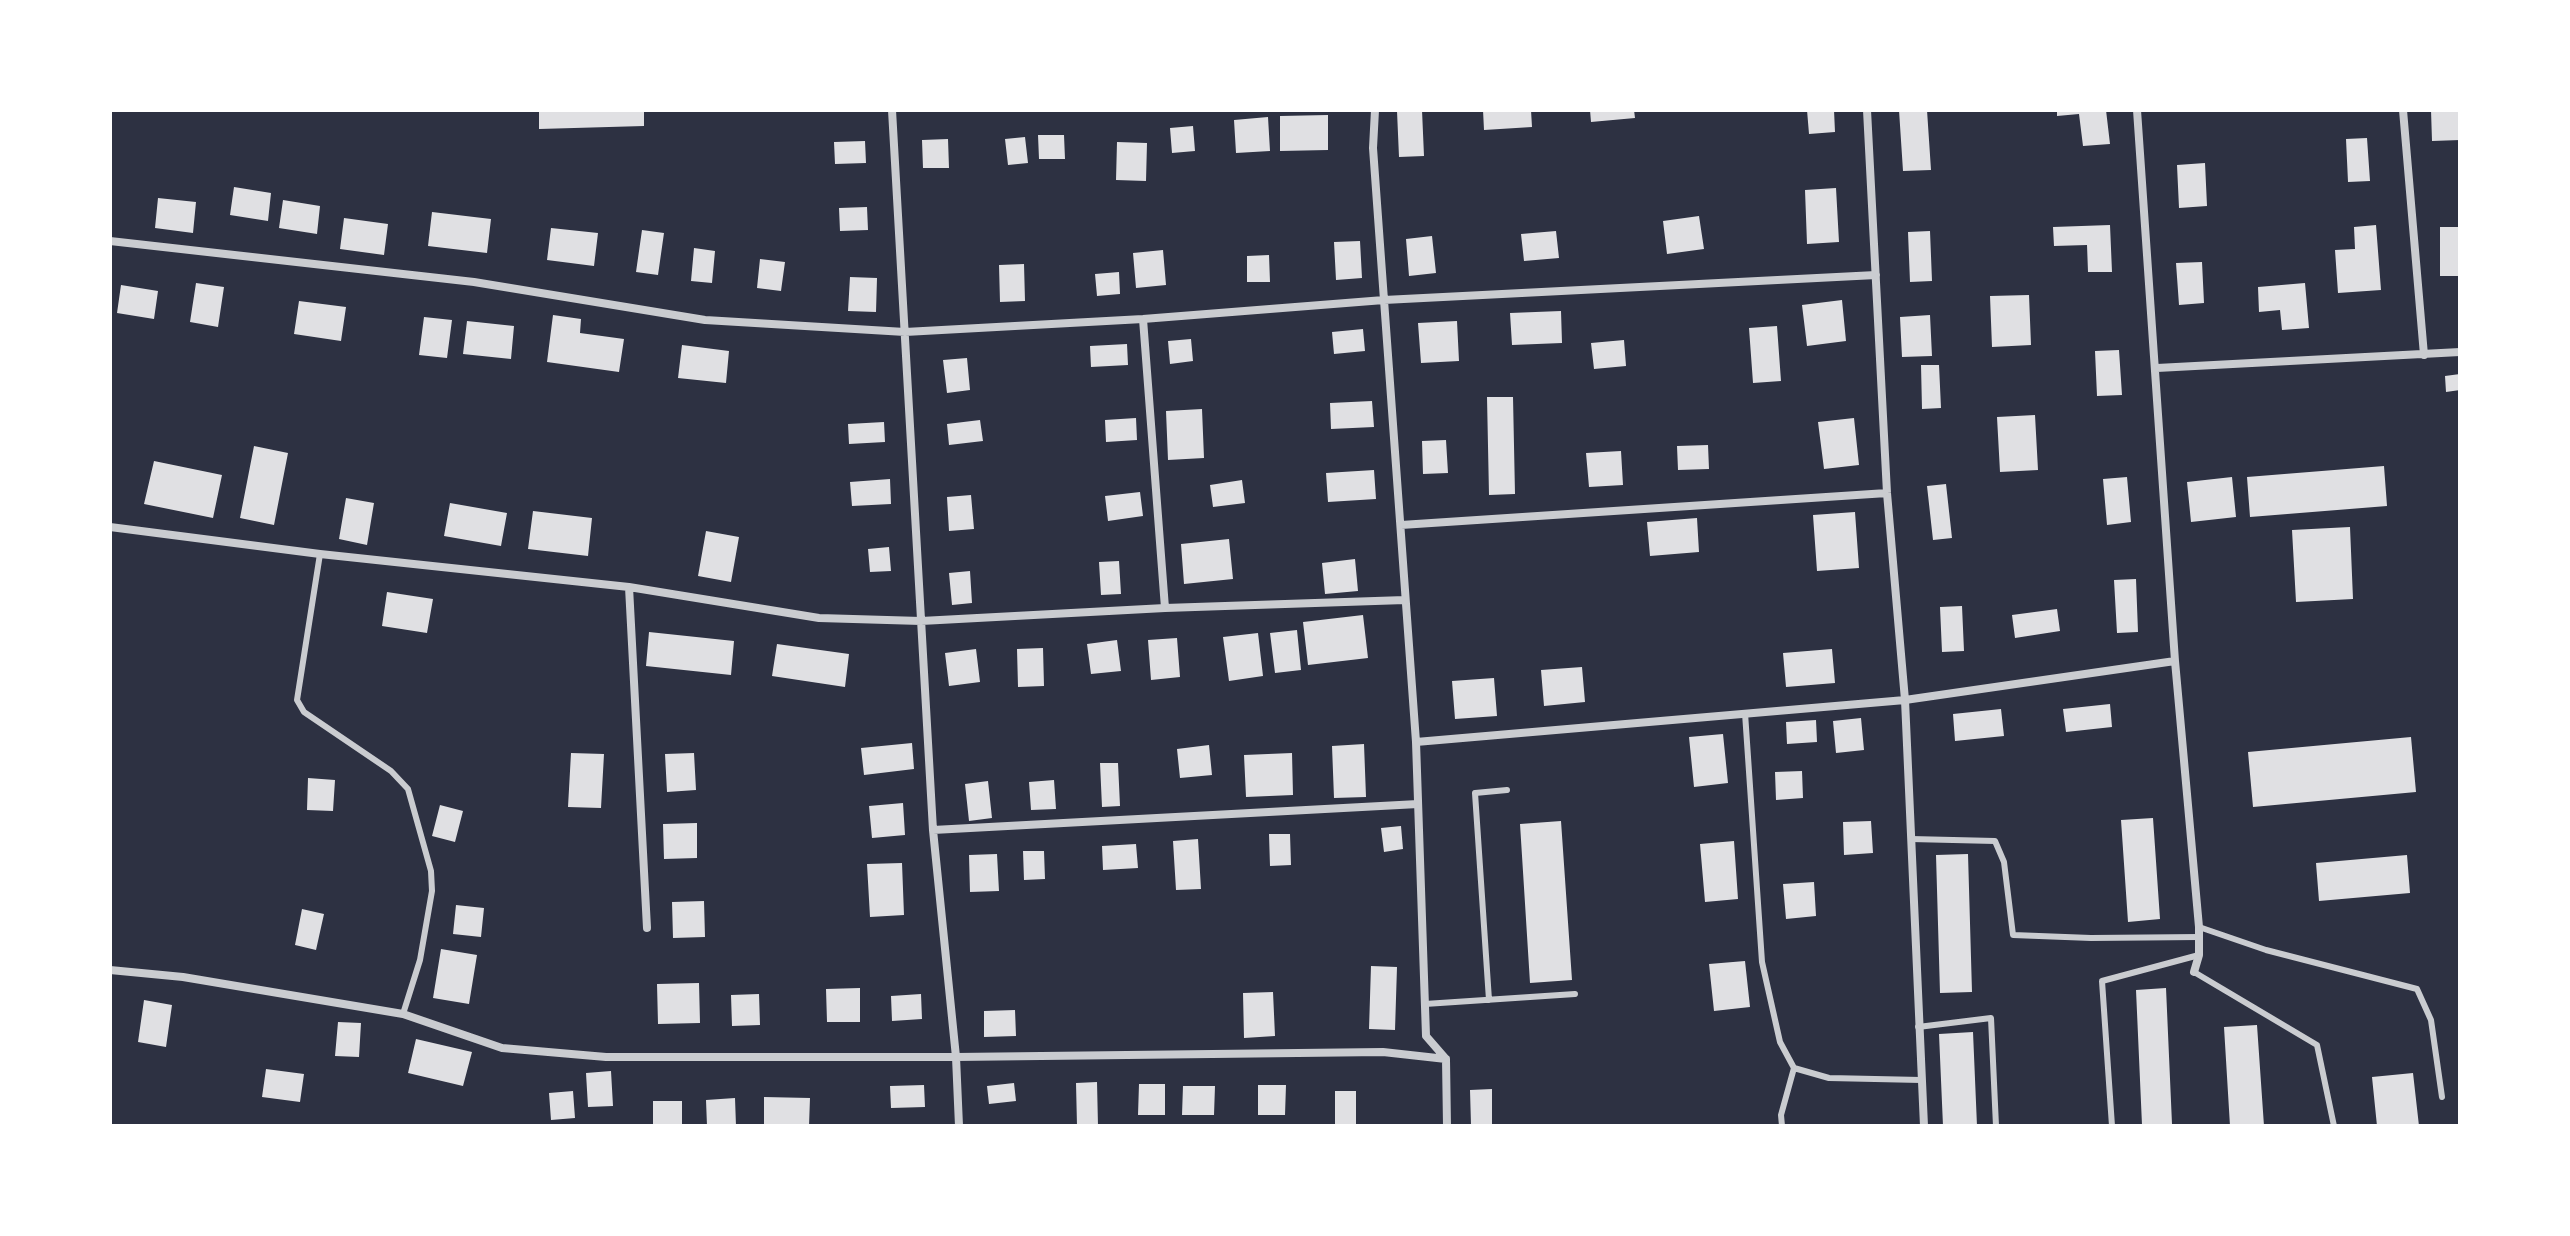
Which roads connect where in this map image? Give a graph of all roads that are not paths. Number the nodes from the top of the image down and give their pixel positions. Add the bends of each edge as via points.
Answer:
1 (892, 110) edge
2 (1375, 110) edge
3 (1867, 110) edge
4 (2137, 110) edge
5 (2403, 110) edge
6 (110, 241) edge
7 (1876, 275) junction
8 (1384, 300) junction
9 (1143, 319) junction
10 (905, 332) junction
11 (2460, 352) edge
12 (2424, 355) junction
13 (2157, 368) junction
14 (1887, 493) junction
15 (1401, 525) junction
16 (110, 527) edge
17 (320, 554) junction
18 (629, 587) junction
19 (1405, 600) junction
20 (1165, 608) junction
21 (921, 621) junction
22 (2175, 661) junction
23 (1905, 700) junction
24 (1745, 713) junction
25 (1416, 742) junction
26 (1507, 790) dead end
27 (1418, 804) junction
28 (933, 830) junction
29 (1911, 839) junction
30 (647, 928) dead end
31 (2199, 932) junction
32 (2199, 955) junction
33 (110, 970) edge
34 (2194, 972) joint
35 (1575, 994) dead end
36 (1489, 1000) junction
37 (1425, 1004) junction
38 (403, 1014) junction
39 (1918, 1027) junction
40 (956, 1057) junction
41 (1446, 1059) junction
42 (1794, 1068) junction
43 (1921, 1080) junction
44 (2442, 1097) dead end
45 (959, 1126) edge
46 (1447, 1126) edge
47 (1782, 1126) edge
48 (1924, 1126) edge
49 (1996, 1126) edge
50 (2112, 1126) edge
51 (2334, 1126) edge

1 - 10 street
2 - 8 street
3 - 7 street
4 - 13 street
5 - 12 street
6 - 10 street via 474,282 705,320
7 - 8 street
7 - 14 street
8 - 9 street
8 - 15 street
9 - 10 street
9 - 20 street
10 - 21 street
11 - 12 street
12 - 13 street
13 - 22 street
14 - 15 street
14 - 23 street
15 - 19 street
16 - 17 street
17 - 18 street
17 - 38 lane via 297,700 304,712 391,771 408,789 431,871 420,960
18 - 21 street via 819,618
18 - 30 street
19 - 20 street
19 - 25 street
20 - 21 street
21 - 28 street
22 - 23 street
22 - 31 street
23 - 24 street
23 - 29 street
24 - 25 street
24 - 42 lane via 1762,962 1780,1042
25 - 27 street
26 - 36 lane via 1475,793
27 - 28 street
27 - 37 street
28 - 40 street
29 - 31 lane via 1995,841 2004,862 2013,935 2091,938
29 - 39 street
31 - 32 street
31 - 44 lane via 2417,989 2431,1020
32 - 34 street
32 - 50 lane via 2102,981
33 - 38 street
34 - 51 lane via 2317,1045
35 - 36 lane
36 - 37 lane
37 - 41 street via 1426,1036
38 - 40 street via 502,1048 606,1057
39 - 43 street
39 - 49 lane via 1991,1018
40 - 41 street via 1383,1052
40 - 45 street
41 - 46 street
42 - 43 lane via 1829,1078
42 - 47 lane
43 - 48 street

